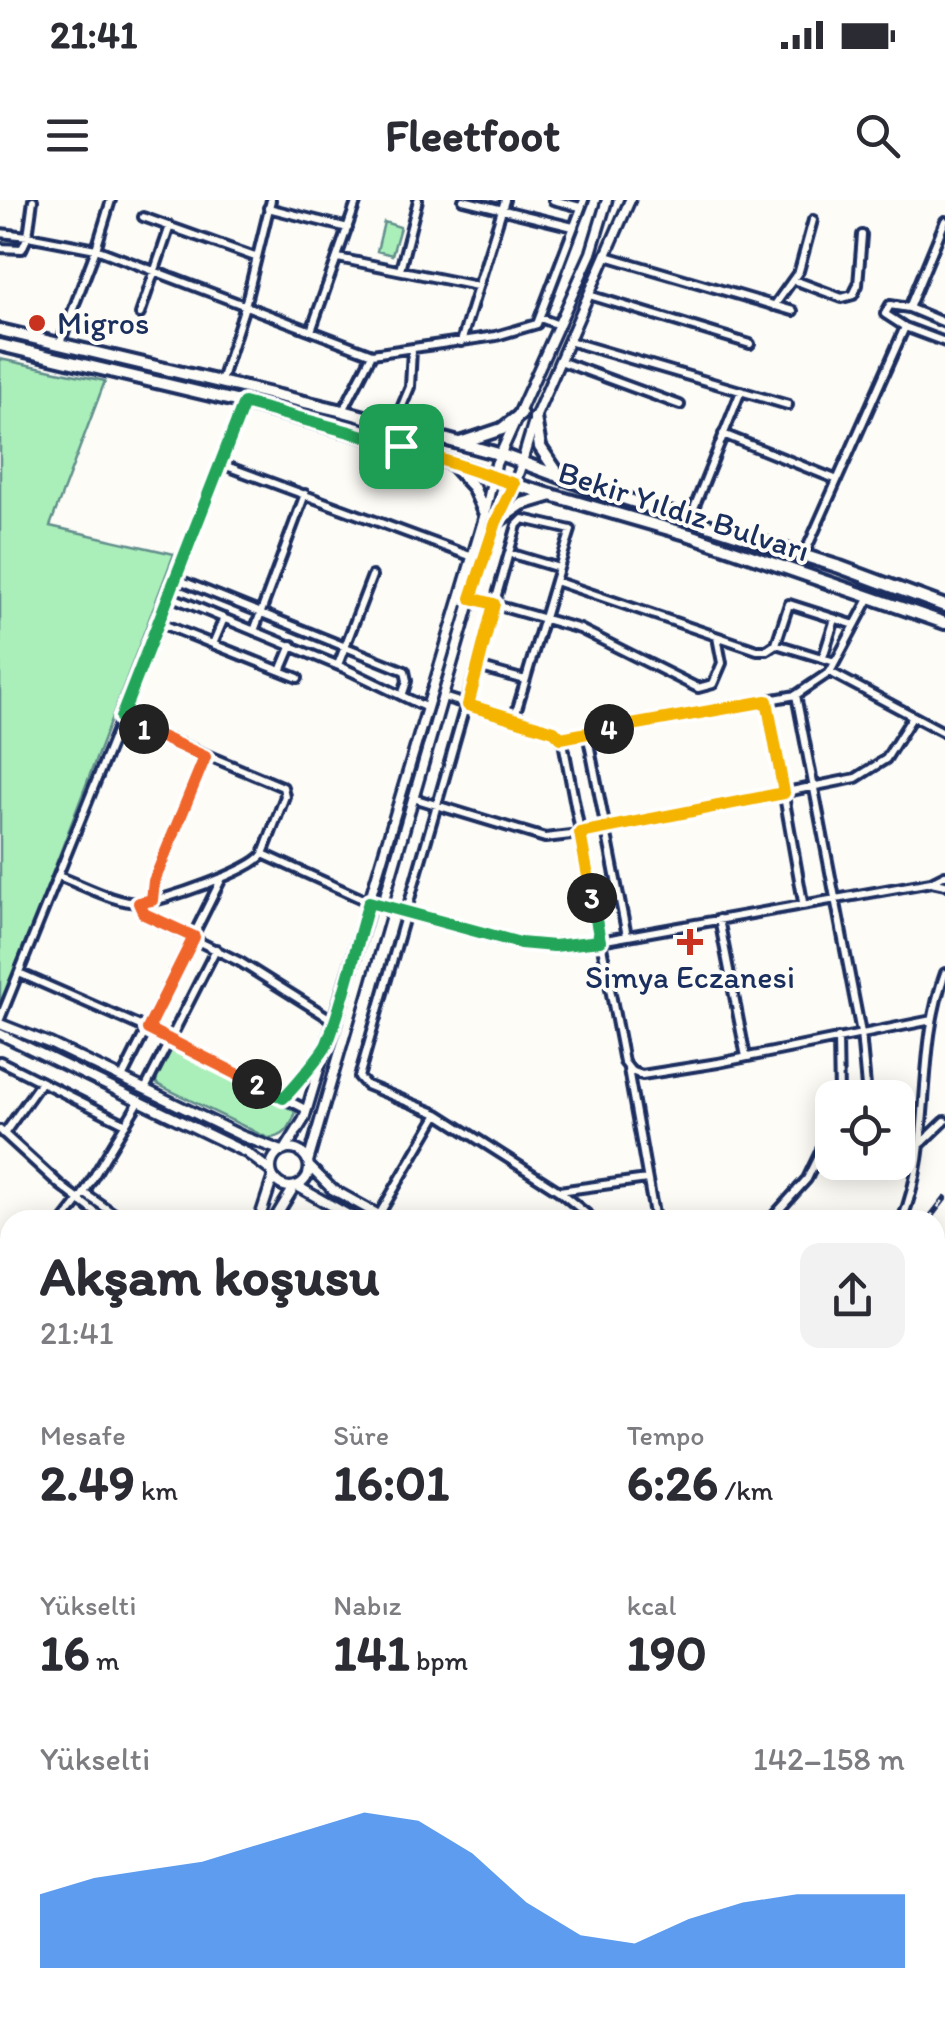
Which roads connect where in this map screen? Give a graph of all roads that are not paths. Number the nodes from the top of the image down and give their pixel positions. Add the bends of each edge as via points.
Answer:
1 (32, 200) edge
2 (111, 200) edge
3 (357, 200) edge
4 (418, 200) edge
5 (462, 200) edge
6 (553, 200) edge
7 (630, 200) edge
8 (606, 203) edge
9 (270, 204) edge
10 (504, 204) edge
11 (582, 204) edge
12 (626, 214) junction
13 (144, 217) dead end
14 (813, 220) dead end
15 (945, 221) edge
16 (170, 226) junction
17 (574, 226) junction
18 (348, 228) junction
19 (0, 233) edge
20 (862, 234) dead end
21 (28, 236) junction
22 (0, 248) edge
23 (96, 250) junction
24 (606, 256) junction
25 (255, 257) junction
26 (338, 258) junction
27 (155, 270) junction
28 (400, 270) junction
29 (794, 280) junction
30 (477, 286) junction
31 (588, 295) junction
32 (246, 306) junction
33 (774, 306) junction
34 (909, 308) junction
35 (793, 312) dead end
36 (140, 314) dead end
37 (540, 318) junction
38 (945, 324) edge
39 (559, 325) junction
40 (904, 327) junction
41 (0, 330) edge
42 (311, 332) junction
43 (569, 340) junction
44 (461, 342) junction
45 (945, 342) edge
46 (59, 344) junction
47 (750, 344) dead end
48 (0, 346) edge
49 (412, 350) junction
50 (372, 354) junction
51 (560, 361) junction
52 (221, 382) junction
53 (740, 391) junction
54 (244, 403) junction
55 (680, 405) dead end
56 (788, 406) dead end
57 (343, 411) junction
58 (521, 414) junction
59 (535, 418) junction
60 (393, 426) junction
61 (724, 434) junction
62 (454, 444) junction
63 (502, 454) junction
64 (522, 462) junction
65 (221, 464) junction
66 (452, 464) junction
67 (561, 476) junction
68 (494, 477) junction
69 (836, 479) junction
70 (514, 484) junction
71 (305, 494) junction
72 (552, 496) junction
73 (485, 514) junction
74 (690, 518) junction
75 (496, 522) junction
76 (509, 554) junction
77 (804, 555) junction
78 (470, 556) junction
79 (560, 568) junction
80 (372, 576) dead end
81 (177, 578) junction
82 (556, 581) junction
83 (170, 596) junction
84 (471, 598) junction
85 (868, 599) junction
86 (494, 604) junction
87 (945, 606) edge
88 (261, 612) junction
89 (224, 618) junction
90 (544, 619) junction
91 (835, 619) junction
92 (160, 623) junction
93 (945, 624) edge
94 (855, 625) junction
95 (254, 630) junction
96 (717, 637) junction
97 (213, 644) junction
98 (776, 644) junction
99 (292, 645) junction
100 (346, 647) junction
101 (824, 657) junction
102 (835, 662) junction
103 (338, 665) junction
104 (478, 668) junction
105 (281, 671) junction
106 (830, 672) junction
107 (298, 678) dead end
108 (526, 680) junction
109 (796, 695) junction
110 (402, 696) junction
111 (442, 697) junction
112 (767, 701) junction
113 (468, 705) junction
114 (425, 707) junction
115 (913, 716) junction
116 (121, 718) junction
117 (514, 719) junction
118 (945, 733) edge
119 (588, 734) junction
120 (561, 738) junction
121 (205, 757) junction
122 (816, 787) junction
123 (784, 793) junction
124 (413, 798) junction
125 (438, 806) junction
126 (606, 828) junction
127 (580, 833) junction
128 (264, 854) junction
129 (945, 875) edge
130 (58, 876) junction
131 (223, 876) junction
132 (930, 882) junction
133 (945, 884) edge
134 (836, 897) junction
135 (152, 900) junction
136 (369, 902) junction
137 (803, 902) junction
138 (139, 903) junction
139 (381, 905) junction
140 (406, 912) junction
141 (718, 918) junction
142 (626, 936) junction
143 (194, 937) junction
144 (600, 941) junction
145 (216, 949) junction
146 (19, 973) junction
147 (945, 973) edge
148 (932, 1020) junction
149 (334, 1021) junction
150 (0, 1022) edge
151 (148, 1029) junction
152 (0, 1034) edge
153 (861, 1034) junction
154 (838, 1038) junction
155 (170, 1039) junction
156 (325, 1049) junction
157 (746, 1057) junction
158 (0, 1061) edge
159 (628, 1069) junction
160 (122, 1078) junction
161 (838, 1080) edge
162 (865, 1080) edge
163 (41, 1082) junction
164 (145, 1089) junction
165 (283, 1098) junction
166 (140, 1100) junction
167 (307, 1110) junction
168 (438, 1114) junction
169 (945, 1121) edge
170 (126, 1124) junction
171 (2, 1132) edge
172 (921, 1144) junction
173 (284, 1151) junction
174 (815, 1162) edge
175 (308, 1164) junction
176 (272, 1174) junction
177 (648, 1179) junction
178 (295, 1186) junction
179 (559, 1191) junction
180 (84, 1192) junction
181 (79, 1201) junction
182 (72, 1210) edge
183 (91, 1210) edge
184 (109, 1210) edge
185 (262, 1210) edge
186 (280, 1210) edge
187 (339, 1210) edge
188 (370, 1210) edge
189 (382, 1210) edge
190 (582, 1210) edge
191 (654, 1210) edge
192 (779, 1210) edge
193 (905, 1210) edge

1 - 21 street
2 - 23 street
3 - 18 street
4 - 28 street
5 - 10 street
6 - 11 street
7 - 12 street
8 - 12 street
8 - 39 street
9 - 18 street
9 - 25 street
10 - 17 street
10 - 30 street
11 - 17 street
12 - 24 street
13 - 16 street
14 - 29 street
15 - 34 street
16 - 25 street
16 - 27 street
17 - 37 street
18 - 26 street
19 - 21 street
20 - 29 street via 852,295 842,298
21 - 22 street via 22,249
21 - 23 street
23 - 27 street
23 - 46 street
24 - 31 street
24 - 33 street
25 - 32 street
26 - 28 street
26 - 42 street
27 - 32 street
27 - 36 street
28 - 30 street
29 - 33 street
30 - 44 street
31 - 43 street
31 - 47 street
32 - 42 street
32 - 52 street
33 - 35 street
34 - 38 street
34 - 40 street via 890,306 885,314
37 - 39 street
37 - 44 street via 506,334
39 - 58 street
40 - 45 street
40 - 69 street
41 - 46 main road, Bekir Yıldız Bulvarı
42 - 50 street
43 - 51 street
43 - 53 street
44 - 49 street
46 - 52 main road, Bekir Yıldız Bulvarı
48 - 54 main road, Bekir Yıldız Bulvarı
49 - 50 street
49 - 60 street via 412,382
50 - 57 street
51 - 55 street
51 - 59 street
52 - 57 main road, Bekir Yıldız Bulvarı
53 - 56 street
53 - 61 street
54 - 65 street
54 - 66 main road, Bekir Yıldız Bulvarı
57 - 60 main road, Bekir Yıldız Bulvarı
58 - 62 main road via 502,429
58 - 63 street
59 - 64 street
59 - 67 main road via 540,448
60 - 62 main road, Bekir Yıldız Bulvarı
61 - 69 street
61 - 74 street
62 - 63 main road, Bekir Yıldız Bulvarı
63 - 64 main road, Bekir Yıldız Bulvarı
63 - 68 street
64 - 67 main road, Bekir Yıldız Bulvarı
64 - 70 street
65 - 71 street
65 - 81 street
66 - 68 main road, Bekir Yıldız Bulvarı
66 - 73 main road
67 - 74 main road, Bekir Yıldız Bulvarı
68 - 70 main road, Bekir Yıldız Bulvarı
68 - 73 street
69 - 77 street
70 - 72 main road, Bekir Yıldız Bulvarı
70 - 75 street
71 - 78 street
71 - 88 street
72 - 75 main road via 522,504
72 - 85 main road, Bekir Yıldız Bulvarı via 690,535
73 - 78 street
74 - 77 main road, Bekir Yıldız Bulvarı
75 - 84 street
76 - 79 street
76 - 79 street via 518,522 530,518 571,530
76 - 86 street
77 - 87 main road, Bekir Yıldız Bulvarı
78 - 114 street
79 - 82 street
80 - 100 street
81 - 83 street
81 - 88 street
82 - 90 street
82 - 96 street
83 - 89 street
83 - 92 street
84 - 86 street
84 - 111 street
85 - 93 main road, Bekir Yıldız Bulvarı
85 - 94 street
86 - 90 street
86 - 104 street
88 - 95 street
88 - 100 street
89 - 95 street
89 - 97 street
90 - 96 street via 604,640 698,688 713,684 722,666
90 - 108 street
91 - 94 street
91 - 98 street via 789,604
91 - 101 street
92 - 97 street
92 - 116 street
94 - 102 street
95 - 99 street
96 - 98 street via 762,651
97 - 105 street
98 - 101 street
99 - 103 street
99 - 105 street
100 - 103 street
100 - 110 street via 405,671
101 - 102 street
102 - 106 street
103 - 110 street
104 - 108 street
104 - 113 street
105 - 107 street
106 - 109 street
106 - 115 street
108 - 117 street
109 - 112 street
109 - 122 street
110 - 114 street
111 - 113 street
111 - 124 street
112 - 119 street
112 - 123 street
113 - 117 street
113 - 125 street
114 - 136 street
115 - 118 street
115 - 122 street via 892,754 875,769
116 - 121 street
116 - 130 street
117 - 120 street
119 - 120 street
119 - 126 street
120 - 127 street
121 - 128 street via 284,789
121 - 135 street
122 - 123 street
122 - 134 street
123 - 126 street
123 - 137 street
124 - 125 street
124 - 139 street
125 - 127 street via 545,838
125 - 140 street
126 - 127 street
126 - 142 street
127 - 144 street
128 - 131 street
128 - 136 street
129 - 132 street
130 - 138 street
130 - 146 street
131 - 135 street
131 - 143 street
132 - 133 street
132 - 134 street
134 - 137 street
134 - 153 street
135 - 138 street
136 - 139 street
136 - 149 street
137 - 141 street
138 - 143 street via 144,914
139 - 140 street
139 - 175 street
140 - 144 street via 520,943
140 - 168 street via 359,1077
141 - 142 street
141 - 157 street
142 - 144 street
143 - 145 street
143 - 151 street
144 - 159 street
145 - 149 street
145 - 155 street
146 - 150 street
146 - 151 street
147 - 148 street
148 - 153 street
148 - 172 street
149 - 156 street
150 - 160 street
151 - 155 street
151 - 160 street
152 - 166 street
153 - 154 street
153 - 162 street
154 - 157 street
154 - 161 street
155 - 164 street
155 - 165 street
156 - 165 street
156 - 167 street
157 - 159 street via 642,1075
158 - 163 street
159 - 177 street
160 - 164 street
163 - 170 street
163 - 171 street
164 - 173 street
165 - 167 street
166 - 170 street
166 - 176 street via 247,1153
167 - 173 street
168 - 179 street
168 - 189 street
169 - 172 street
170 - 180 street
171 - 181 street
172 - 193 street
173 - 175 street via 300,1152
173 - 176 street via 273,1160
174 - 192 street
175 - 178 street via 305,1180
175 - 188 street via 332,1189
176 - 178 street via 282,1185
176 - 185 street
177 - 179 street
177 - 191 street
178 - 186 street
178 - 187 street
179 - 190 street
180 - 181 street
180 - 184 street
181 - 182 street
181 - 183 street

